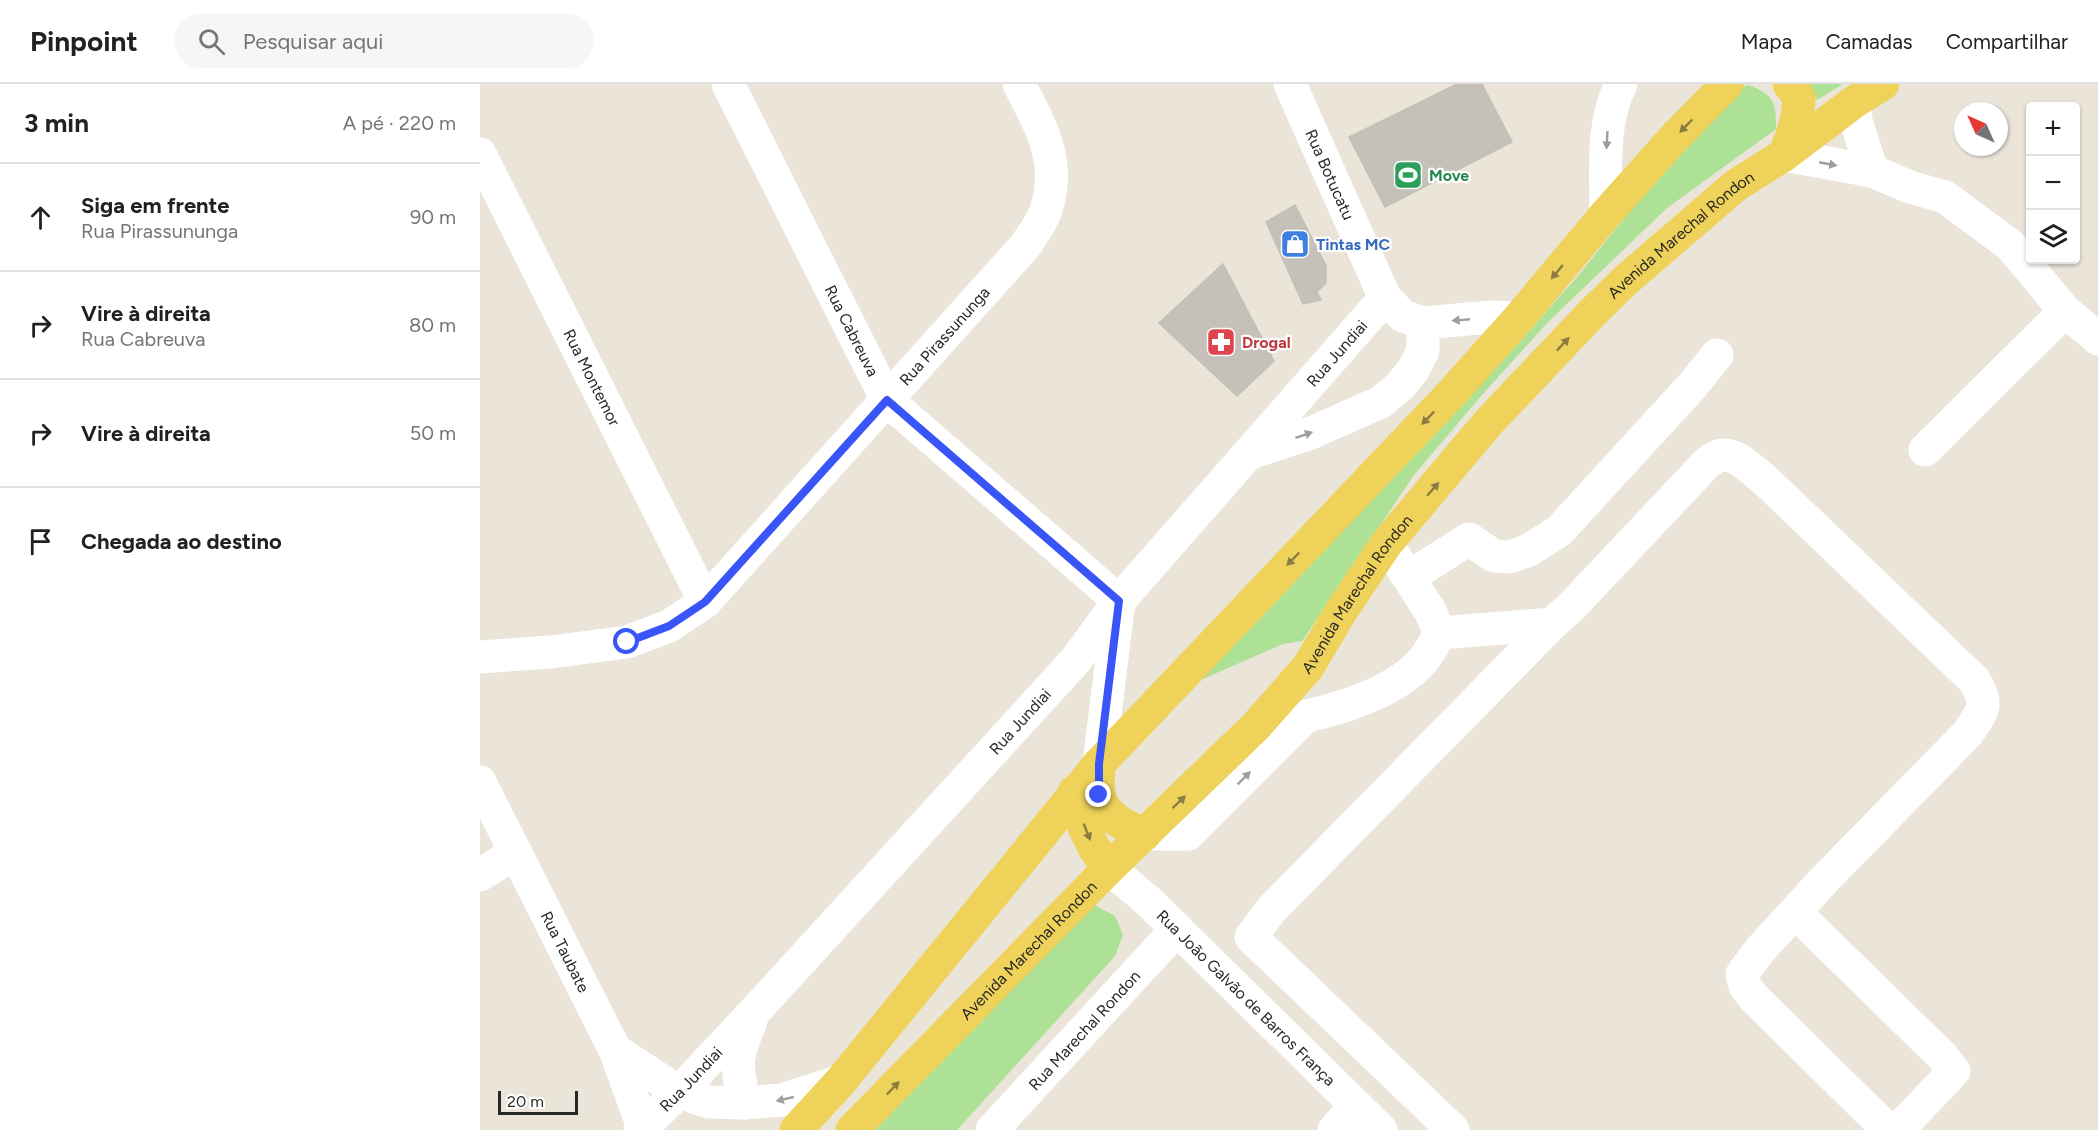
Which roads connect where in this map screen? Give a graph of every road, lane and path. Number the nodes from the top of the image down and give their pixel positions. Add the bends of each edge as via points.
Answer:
1 (728, 84) edge
2 (1019, 84) edge
3 (1290, 84) edge
4 (1620, 84) edge
5 (1727, 84) edge
6 (1789, 84) edge
7 (1883, 84) edge
8 (1854, 102) junction
9 (480, 154) edge
10 (1784, 155) junction
11 (1872, 171) junction
12 (1606, 214) junction
13 (1385, 298) junction
14 (2065, 311) junction
15 (1519, 318) junction
16 (1423, 323) junction
17 (2098, 339) edge
18 (1717, 355) dead end
19 (887, 400) junction
20 (1924, 450) dead end
21 (1249, 453) junction
22 (1386, 544) junction
23 (1409, 577) junction
24 (1119, 601) junction
25 (705, 602) junction
26 (1552, 624) junction
27 (1440, 633) junction
28 (480, 657) edge
29 (1303, 719) junction
30 (1256, 726) junction
31 (1099, 764) junction
32 (480, 782) edge
33 (1074, 792) junction
34 (1145, 834) junction
35 (515, 853) junction
36 (1109, 868) junction
37 (480, 875) edge
38 (1794, 912) junction
39 (1177, 929) junction
40 (754, 1011) junction
41 (615, 1050) junction
42 (841, 1082) junction
43 (679, 1092) junction
44 (744, 1103) junction
45 (1355, 1106) junction
46 (643, 1129) edge
47 (796, 1130) edge
48 (852, 1130) edge
49 (992, 1130) edge
50 (1334, 1130) edge
51 (1381, 1130) edge
52 (1453, 1130) edge
53 (1888, 1130) edge
54 (1898, 1130) edge

1 - 19 street, Rua Cabreuva
2 - 19 street, Rua Pirassununga via 1045,135 1053,173 1046,212 1025,246
3 - 13 street, Rua Botucatu
4 -> 12 street via 1606,134
5 -> 12 main road
6 - 10 main road via 1799,97 1799,113
7 - 8 main road, Avenida Marechal Rondon
8 - 10 main road, Avenida Marechal Rondon
8 - 11 street
9 - 25 street, Rua Montemor
10 -> 11 street
22 -> 10 main road, Avenida Marechal Rondon via 1487,424 1626,280 1735,186
11 - 14 street via 1945,197 2010,245
12 -> 15 main road
13 - 16 street via 1403,316
13 - 21 street, Rua Jundiai
14 - 17 street
14 - 20 street
15 -> 16 street
15 -> 31 main road
21 -> 16 street via 1311,433 1380,402 1400,386 1423,351
18 - 23 street via 1559,531 1510,557 1494,556 1469,539
19 - 24 street, Rua Cabreuva
19 - 25 street, Rua Pirassununga
21 - 24 street, Rua Jundiai
22 - 23 street
22 - 30 main road, Avenida Marechal Rondon via 1308,667
23 - 27 street
24 - 31 street
24 - 40 street, Rua Jundiai via 1075,661
25 - 28 street, Rua Pirassununga via 669,626 627,642
26 - 27 street
26 - 38 street via 1706,464 1725,454 1737,458 1766,481 1974,680 1983,697 1981,712 1968,733
26 - 52 street via 1271,910 1251,937
27 - 29 street via 1418,666 1390,686
29 - 30 street
34 -> 29 street via 1188,834
34 -> 30 main road, Avenida Marechal Rondon
31 - 33 main road
31 - 34 main road via 1099,795 1106,809 1121,824
32 - 35 street, Rua Taubate
33 -> 36 main road via 1084,827
33 - 42 main road
34 - 36 main road, Avenida Marechal Rondon
35 - 37 street
35 - 41 street, Rua Taubate
36 - 39 street, Rua João Galvão de Barros França
48 -> 36 main road, Avenida Marechal Rondon
38 - 53 street via 1742,974 1745,987
38 - 54 street via 1954,1071
39 - 45 street, Rua João Galvão de Barros França
39 - 49 street, Rua Marechal Rondon
40 - 43 street, Rua Jundiai
40 - 44 street via 738,1052
41 - 43 street
41 - 46 street, Rua Taubate
42 -> 44 street via 782,1100
42 - 47 main road
43 - 44 street via 709,1102
43 - 46 street, Rua Jundiai
45 - 50 street
45 - 51 street, Rua João Galvão de Barros França

